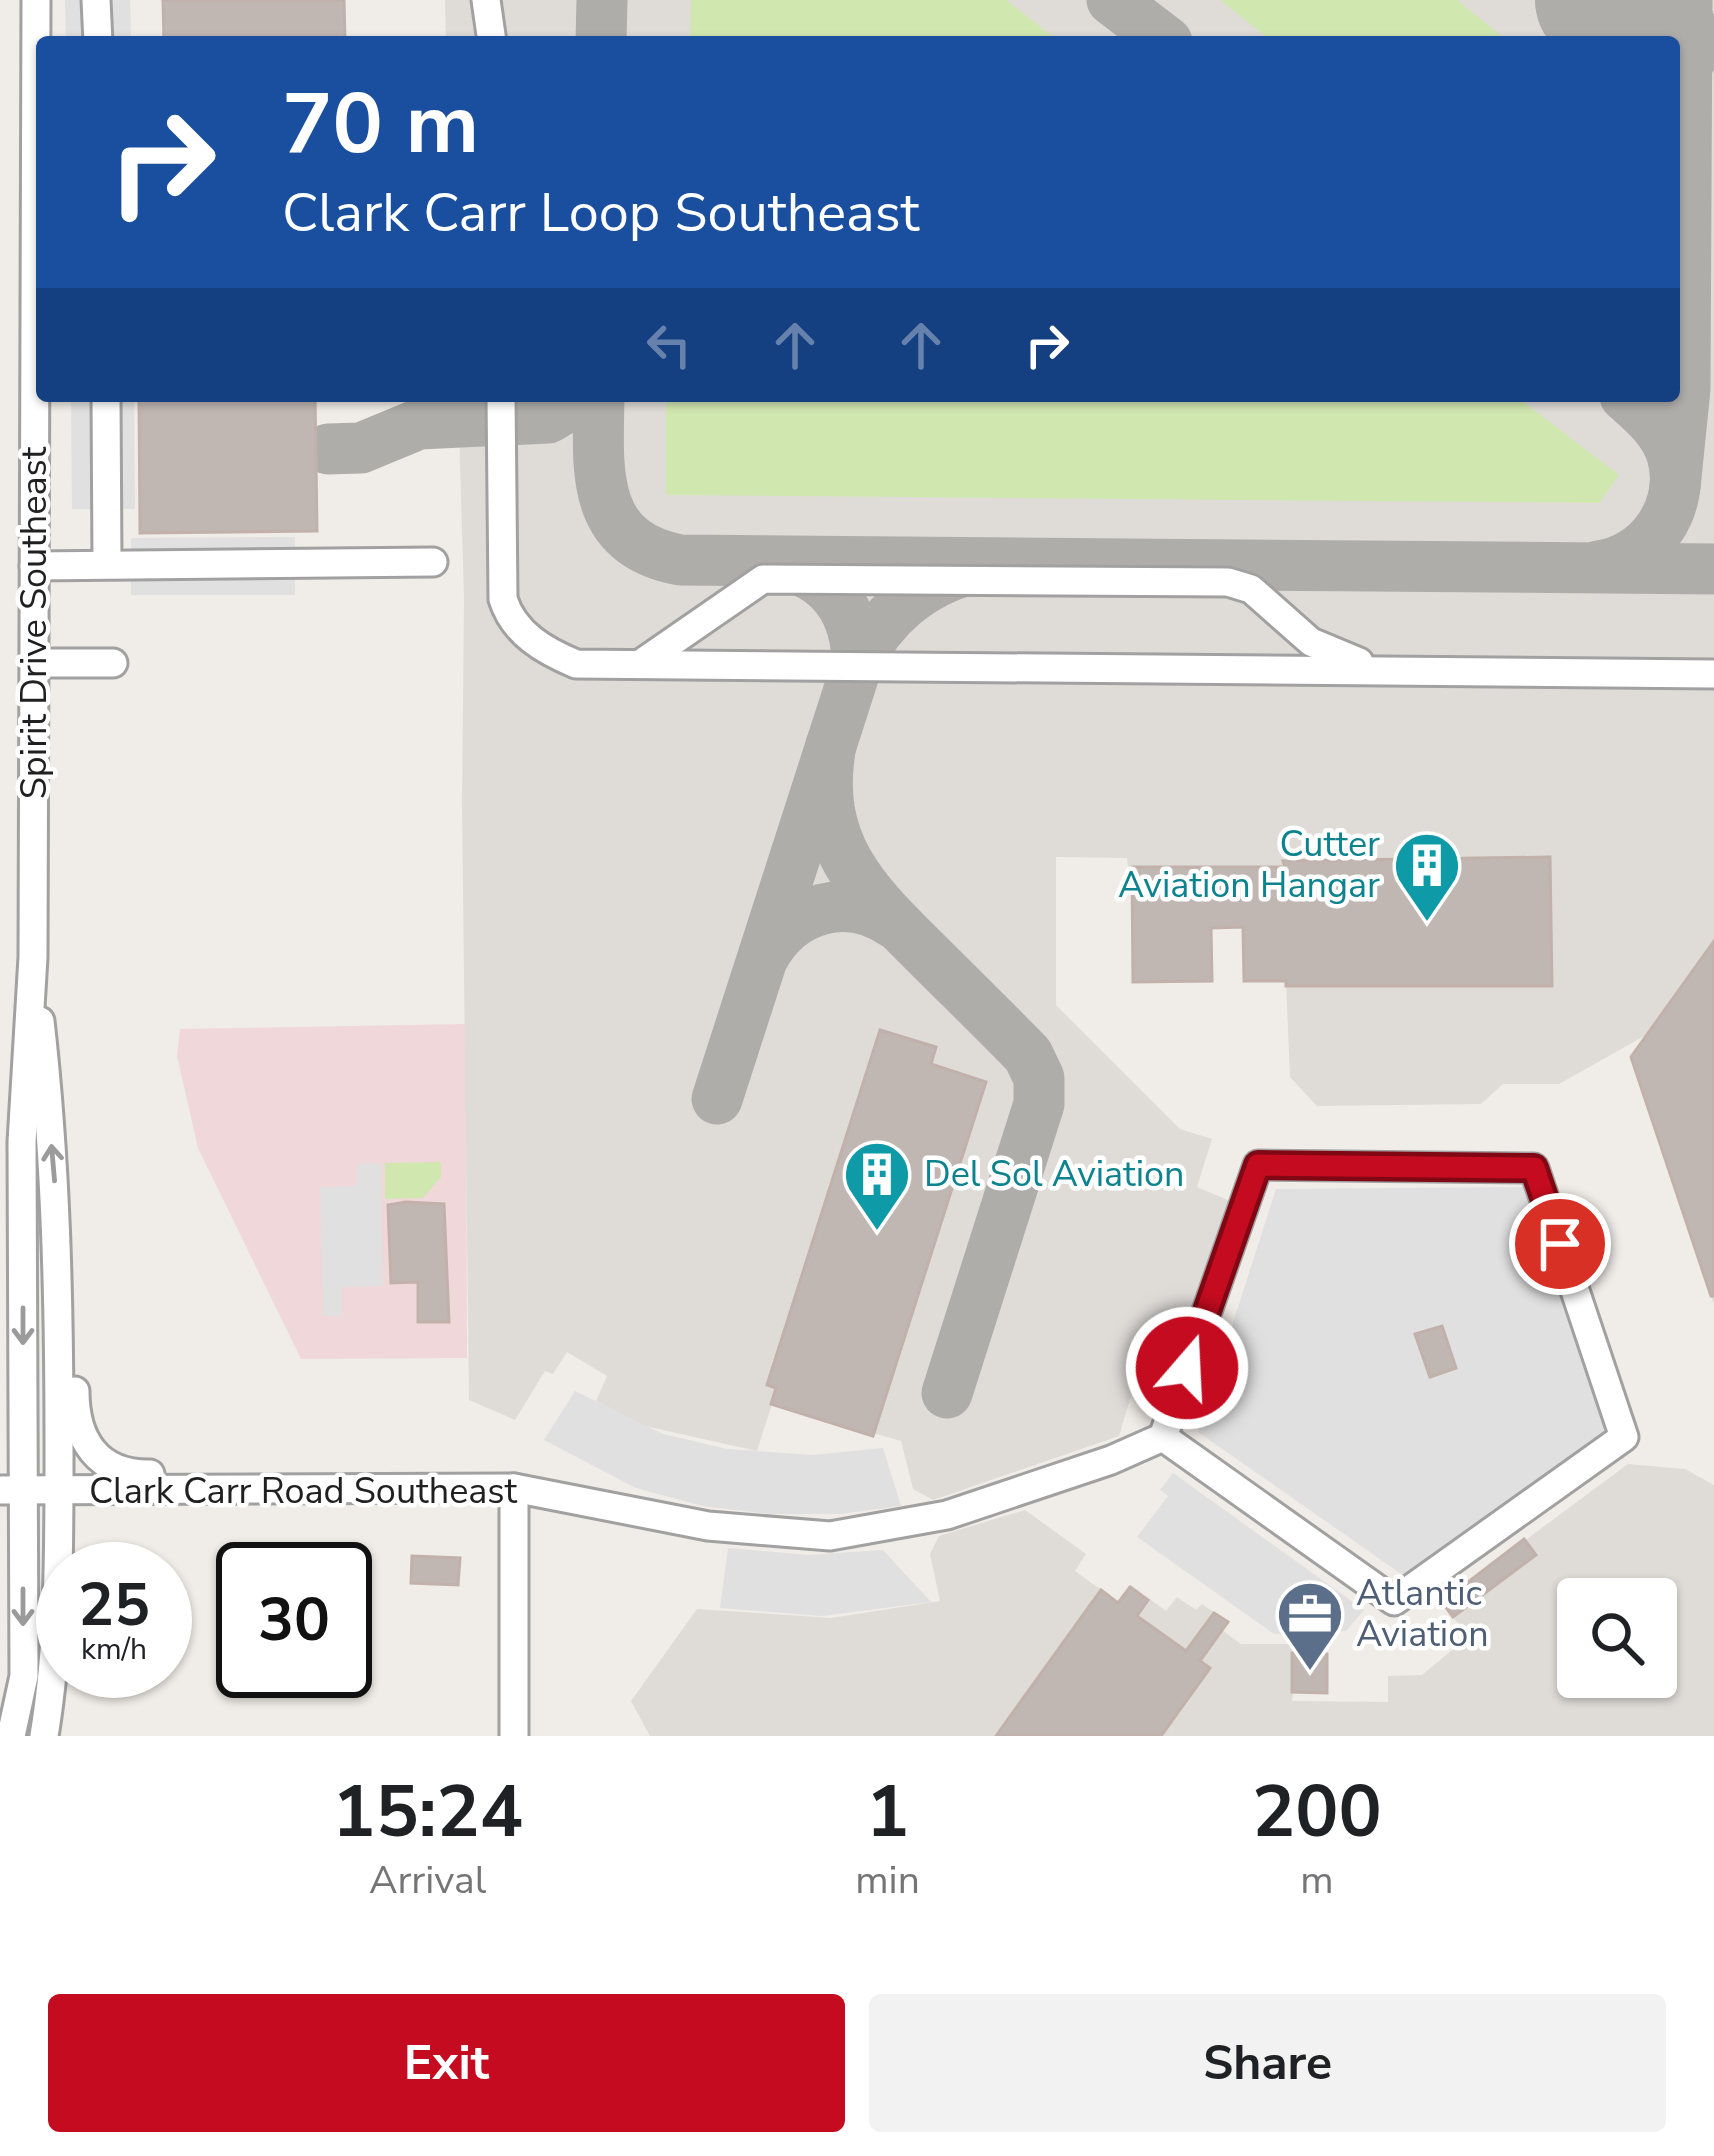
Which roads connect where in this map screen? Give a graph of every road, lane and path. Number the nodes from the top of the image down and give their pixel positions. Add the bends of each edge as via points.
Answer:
1 (36, 0) edge
2 (96, 0) edge
3 (486, 0) edge
4 (37, 36) edge
5 (98, 36) edge
6 (491, 36) edge
7 (36, 402) edge
8 (106, 402) edge
9 (501, 402) edge
10 (433, 562) dead end
11 (107, 563) junction
12 (34, 566) junction
13 (34, 663) junction
14 (113, 663) dead end
15 (631, 667) junction
16 (1411, 670) junction
17 (1714, 674) edge
18 (33, 957) junction
19 (59, 1238) junction
20 (1163, 1437) junction
21 (271, 1487) junction
22 (514, 1488) junction
23 (12, 1490) edge
24 (59, 1490) junction
25 (11, 1736) edge
26 (44, 1736) edge
27 (514, 1736) edge

1 - 4 street, Spirit Drive Southeast
2 - 5 street
3 - 6 street
7 - 12 street, Spirit Drive Southeast
8 - 11 street
9 - 15 street via 506,609 538,645 566,660
10 - 11 street
11 - 12 street
12 - 13 street, Spirit Drive Southeast
13 - 14 street
13 - 18 street, Spirit Drive Southeast
15 - 16 street
15 - 16 street via 658,656 754,583 782,579 1228,582 1251,590 1311,642
16 - 17 street
19 -> 18 street
18 -> 23 street
19 - 21 street via 74,1288 75,1419 86,1446 127,1473 237,1473
19 - 24 street
20 - 20 street via 1394,1601 1624,1437 1534,1168 1258,1165
20 - 22 street, Clark Carr Road Southeast via 947,1514 830,1536 708,1526
21 - 22 street, Clark Carr Road Southeast
21 - 24 street, Clark Carr Road Southeast
22 - 27 street
23 - 24 street, Clark Carr Road Southeast
23 -> 25 street via 23,1676
24 - 26 street

